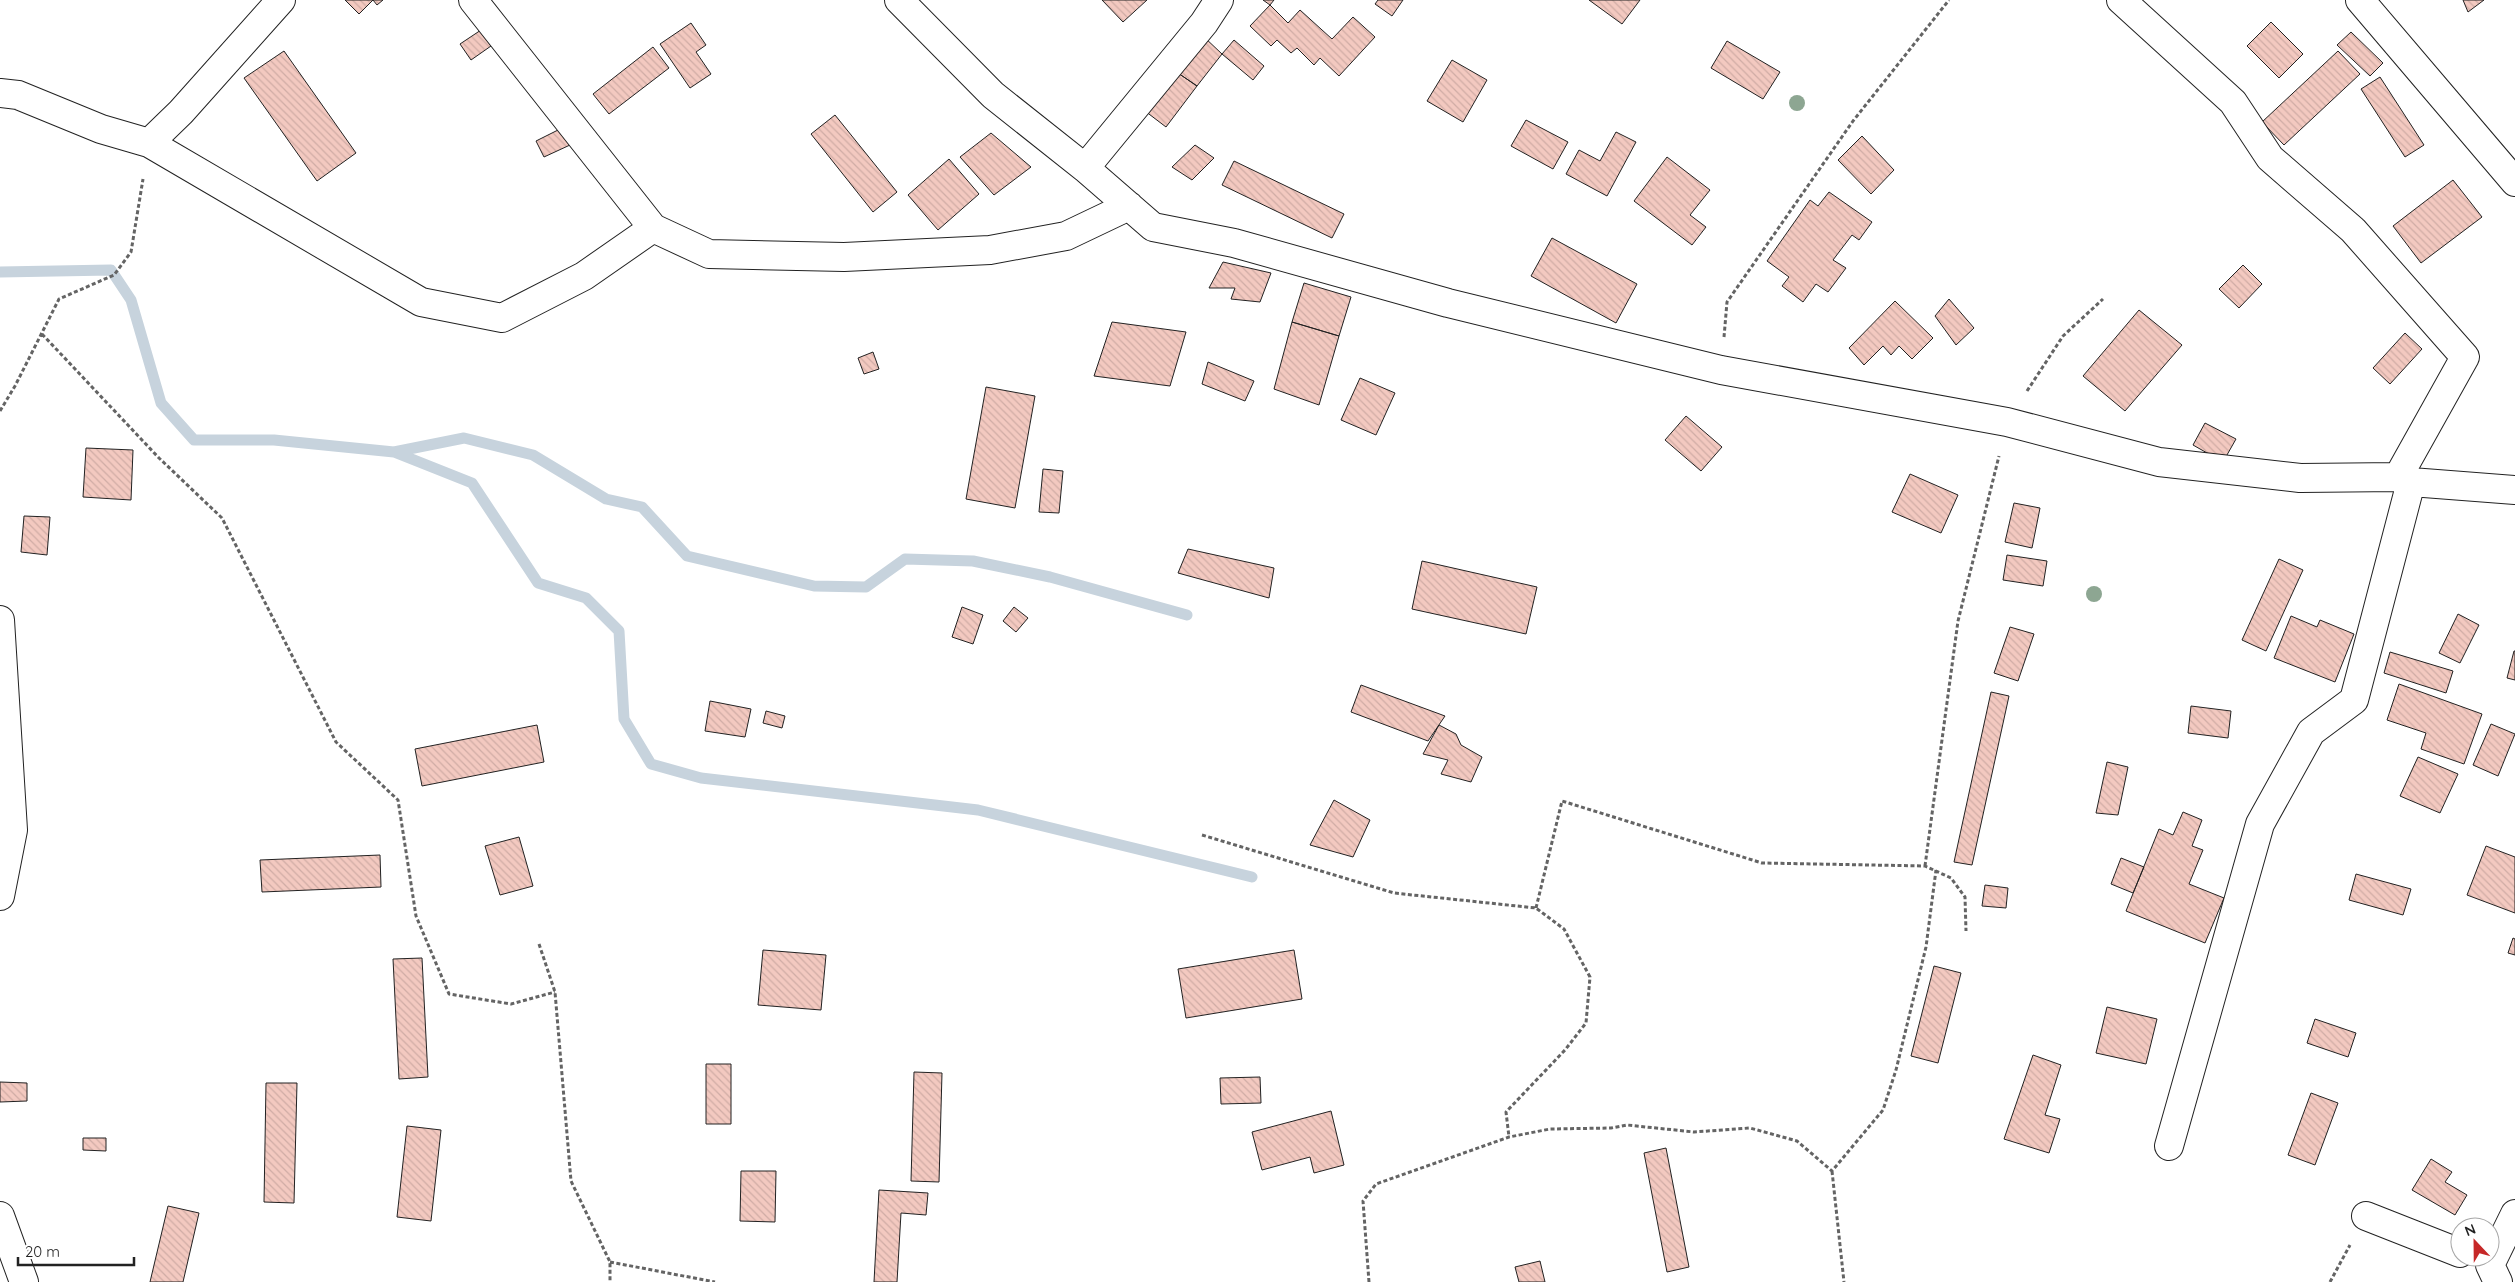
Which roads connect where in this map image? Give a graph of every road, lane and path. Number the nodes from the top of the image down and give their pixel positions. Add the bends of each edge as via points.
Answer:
1 (281, 0) edge
2 (473, 0) edge
3 (899, 0) edge
4 (1218, 0) edge
5 (1948, 0) edge
6 (2121, 0) edge
7 (2360, 0) edge
8 (0, 93) edge
9 (149, 144) junction
10 (1085, 168) junction
11 (2515, 182) edge
12 (1129, 206) junction
13 (653, 228) junction
14 (2103, 299) dead end
15 (42, 334) junction
16 (1721, 370) junction
17 (0, 411) edge
18 (2007, 422) junction
19 (2404, 480) junction
20 (2515, 490) edge
21 (0, 620) edge
22 (1202, 835) dead end
23 (1925, 866) junction
24 (1936, 870) junction
25 (0, 896) edge
26 (1536, 908) junction
27 (1966, 931) dead end
28 (539, 944) dead end
29 (555, 992) junction
30 (1509, 1137) junction
31 (2169, 1146) dead end
32 (1832, 1171) junction
33 (2515, 1214) edge
34 (0, 1216) edge
35 (2366, 1216) joint
36 (2450, 1250) edge
37 (610, 1262) junction
38 (2493, 1269) edge
39 (24, 1282) edge
40 (610, 1282) edge
41 (715, 1282) edge
42 (1370, 1282) edge
43 (1844, 1282) edge
44 (2330, 1282) edge

1 - 9 street
2 - 13 street
3 - 10 street via 993,95
4 - 10 street via 1204,23
5 - 16 path via 1853,121 1727,302
6 - 19 street via 2233,102 2270,158 2353,230 2465,357
7 - 11 street
8 - 9 street via 18,95 101,129
9 - 13 street via 421,302 502,318 584,276
9 - 15 path via 131,252 114,275 59,299
10 - 12 street
12 - 13 street via 1066,236 990,250 844,257 709,254
12 - 16 street via 1153,227 1234,244 1448,303
14 - 18 path via 2063,336
15 - 17 path
15 - 29 path via 159,458 222,518 336,742 398,800 416,916 449,994 511,1004
16 - 18 street
18 - 19 street via 2158,462 2300,478
18 - 23 path via 1958,621
19 - 20 street
19 - 31 street via 2354,700 2311,732 2260,824
21 - 25 street via 13,830
22 - 26 path via 1394,893
23 - 24 path
23 - 26 path via 1762,863 1562,801
24 - 27 path via 1951,878 1965,897
24 - 32 path via 1926,947 1883,1110
26 - 30 path via 1564,929 1590,977 1586,1023 1566,1050 1506,1112
28 - 29 path
29 - 37 path via 571,1181
30 - 32 path via 1550,1129 1627,1125 1694,1132 1750,1128 1797,1141
30 - 42 path via 1376,1184 1363,1201
32 - 43 path
33 - 38 street
34 - 39 street
35 - 36 street
35 - 44 path
37 - 40 path
37 - 41 path

